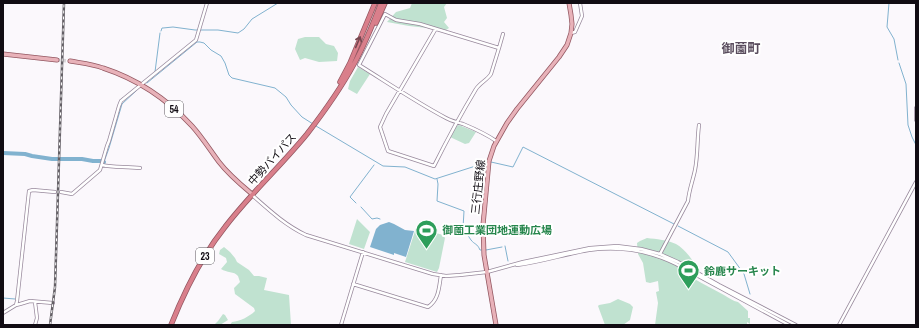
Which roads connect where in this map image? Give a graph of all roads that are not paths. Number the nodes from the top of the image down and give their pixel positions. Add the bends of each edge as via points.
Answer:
1 (208, 3) edge
2 (375, 3) edge
3 (381, 3) edge
4 (385, 3) edge
5 (568, 3) edge
6 (580, 3) edge
7 (376, 21) junction
8 (436, 30) junction
9 (571, 33) junction
10 (503, 34) dead end
11 (499, 48) junction
12 (3, 54) edge
13 (57, 60) tunnel mouth
14 (70, 62) tunnel mouth
15 (141, 85) junction
16 (400, 90) junction
17 (329, 103) junction
18 (916, 108) edge
19 (916, 120) edge
20 (457, 122) junction
21 (699, 125) dead end
22 (496, 141) junction
23 (102, 165) junction
24 (140, 168) dead end
25 (916, 182) edge
26 (55, 192) dead end
27 (61, 192) dead end
28 (252, 194) junction
29 (363, 252) junction
30 (659, 256) junction
31 (486, 272) junction
32 (441, 275) junction
33 (353, 284) junction
34 (35, 302) junction
35 (53, 303) dead end
36 (16, 304) junction
37 (3, 312) edge
38 (35, 325) edge
39 (171, 325) edge
40 (341, 325) edge
41 (496, 325) edge
42 (789, 325) edge
43 (796, 325) edge
44 (839, 325) edge

1 - 15 street via 196,40
17 -> 2 highway
3 - 7 highway, 23
4 - 7 highway, 23
5 - 9 main road, 三行庄野線 via 572,17
6 - 9 street via 582,16 575,32
7 - 17 highway, 中勢バイパス / 23 via 370,36
8 - 11 street
8 - 16 street
8 - 16 street via 396,20 385,14 358,65
9 - 22 main road, 三行庄野線 via 564,51 517,109
10 - 11 street
11 - 20 street via 491,74 478,86
12 - 13 main road
14 - 15 main road, 54 via 103,68
15 - 23 street via 120,104
15 - 28 main road, 54 via 184,118 235,181
16 - 20 street
16 - 20 street via 380,127 388,151 434,166
17 - 28 highway, 中勢バイパス / 23 via 294,149
18 - 19 street
20 - 22 street
21 - 30 street via 696,166 688,201
22 - 31 main road, 三行庄野線 via 489,162 483,225
23 - 24 street
23 - 27 street via 100,170 72,194
25 - 44 street
26 - 36 street via 29,191
28 - 29 street via 279,219 306,235
28 - 39 highway, 中勢バイパス / 23 via 225,226 202,260 184,293
29 - 32 street
29 - 33 street
30 - 31 street via 616,249 599,250
30 - 42 street
30 - 43 street via 678,262
31 - 32 street
31 - 41 main road, 三行庄野線
32 - 33 street via 437,296 428,307
33 - 40 street
34 - 35 street
34 - 36 street
34 - 38 street
36 - 37 street

